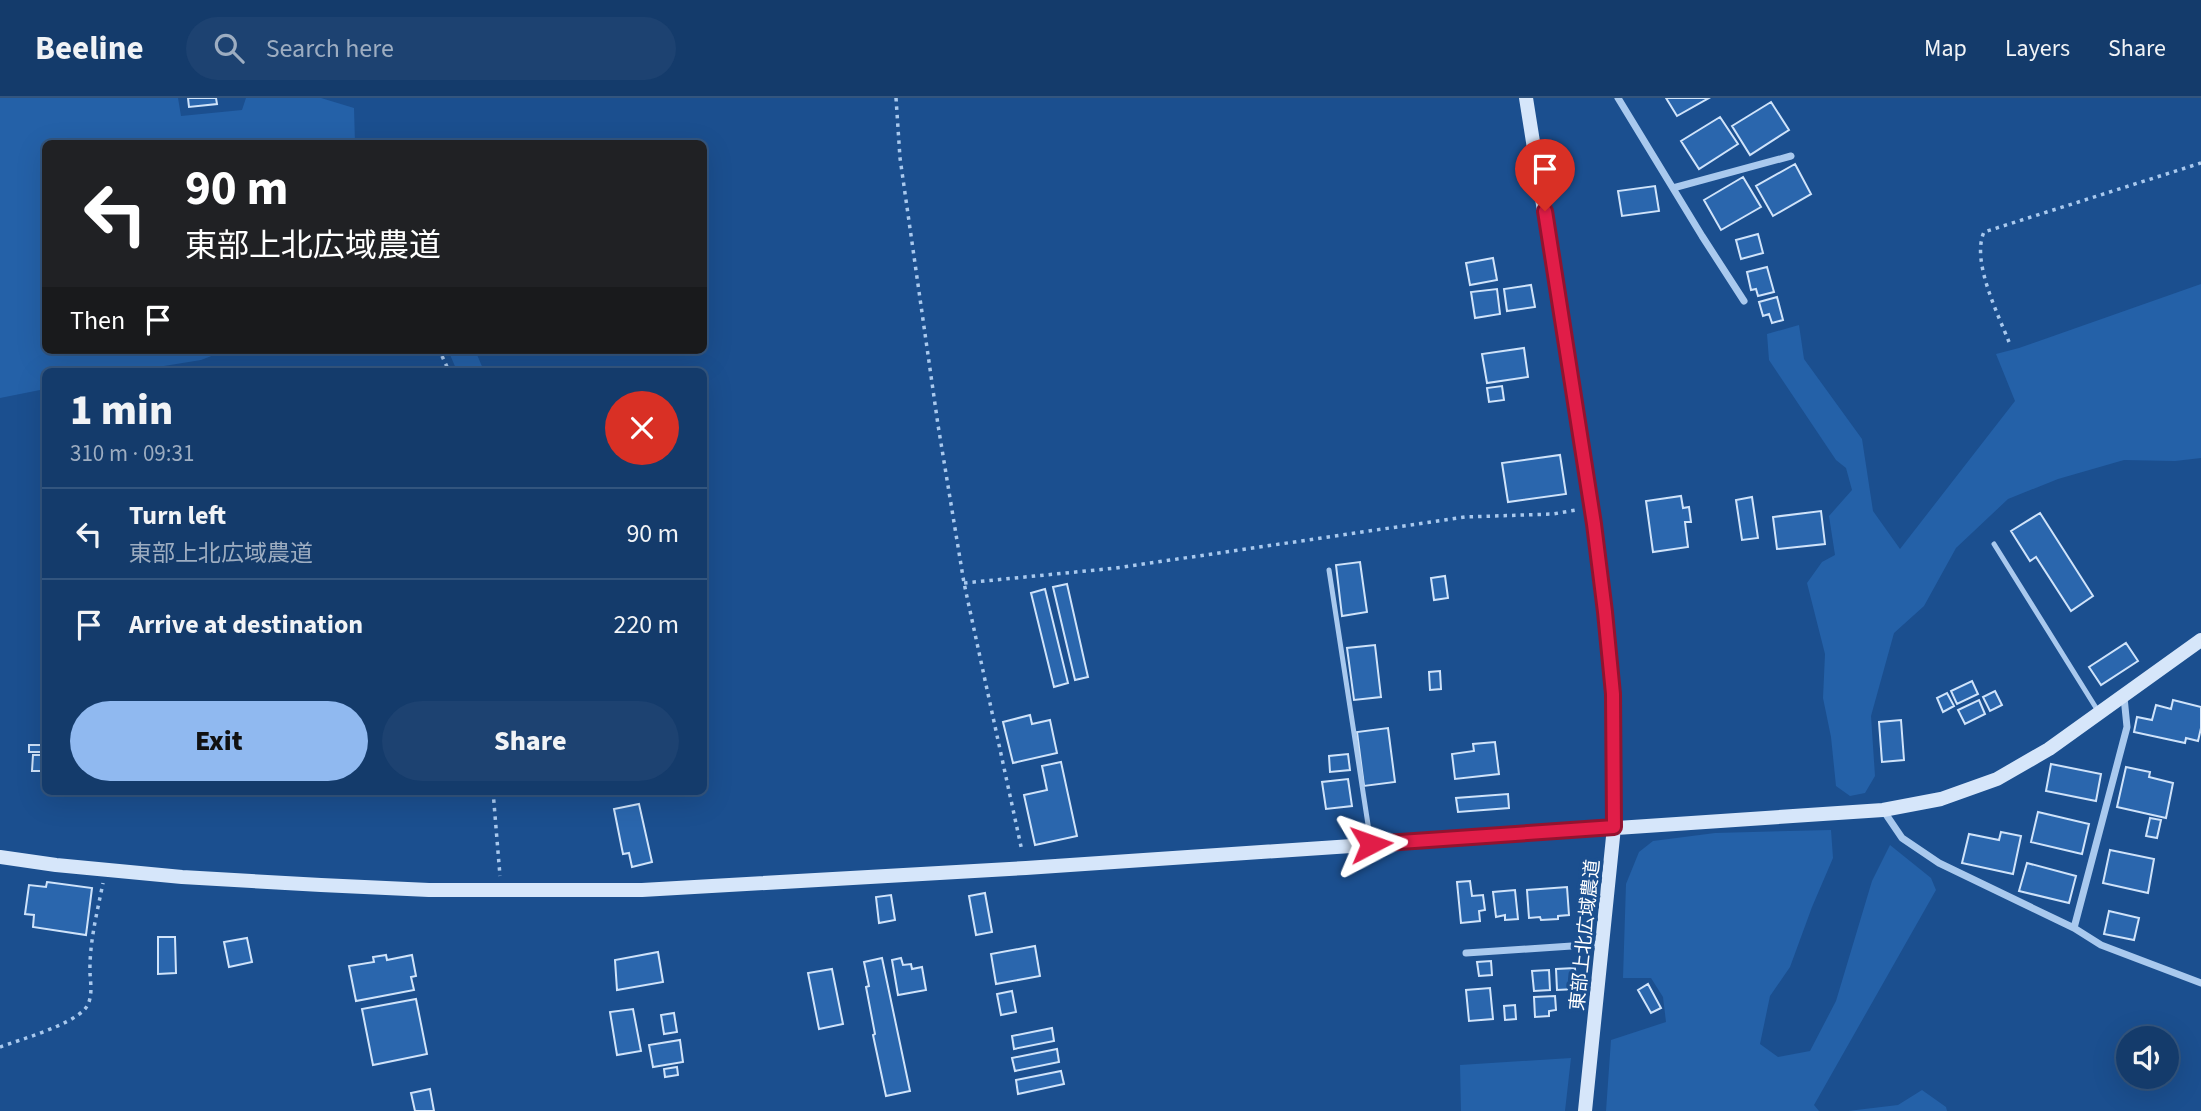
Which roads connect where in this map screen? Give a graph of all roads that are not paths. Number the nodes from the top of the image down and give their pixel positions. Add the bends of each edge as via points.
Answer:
1 (1526, 98) edge
2 (1618, 98) edge
3 (1791, 156) dead end
4 (1673, 188) junction
5 (1744, 301) dead end
6 (1994, 544) dead end
7 (1329, 570) dead end
8 (2201, 640) edge
9 (2123, 696) junction
10 (2100, 713) junction
11 (1883, 810) junction
12 (1614, 827) junction
13 (1371, 844) junction
14 (0, 857) edge
15 (2074, 928) junction
16 (1602, 944) junction
17 (1466, 953) dead end
18 (2201, 983) edge
19 (1585, 1111) edge

1 - 12 street, 東部上北広域農道 via 1603,590 1613,694
2 - 4 street
3 - 4 street
4 - 5 street
6 - 10 lane
7 - 13 lane
8 - 9 street
9 - 10 street
9 - 15 street via 2127,727
10 - 11 street via 1997,779 1941,799
11 - 12 street
11 - 15 street via 1902,838 1939,863
12 - 13 street
12 - 16 street, 東部上北広域農道
13 - 14 street via 642,890 335,886 182,877
15 - 18 street via 2101,945
16 - 17 street
16 - 19 street, 東部上北広域農道

